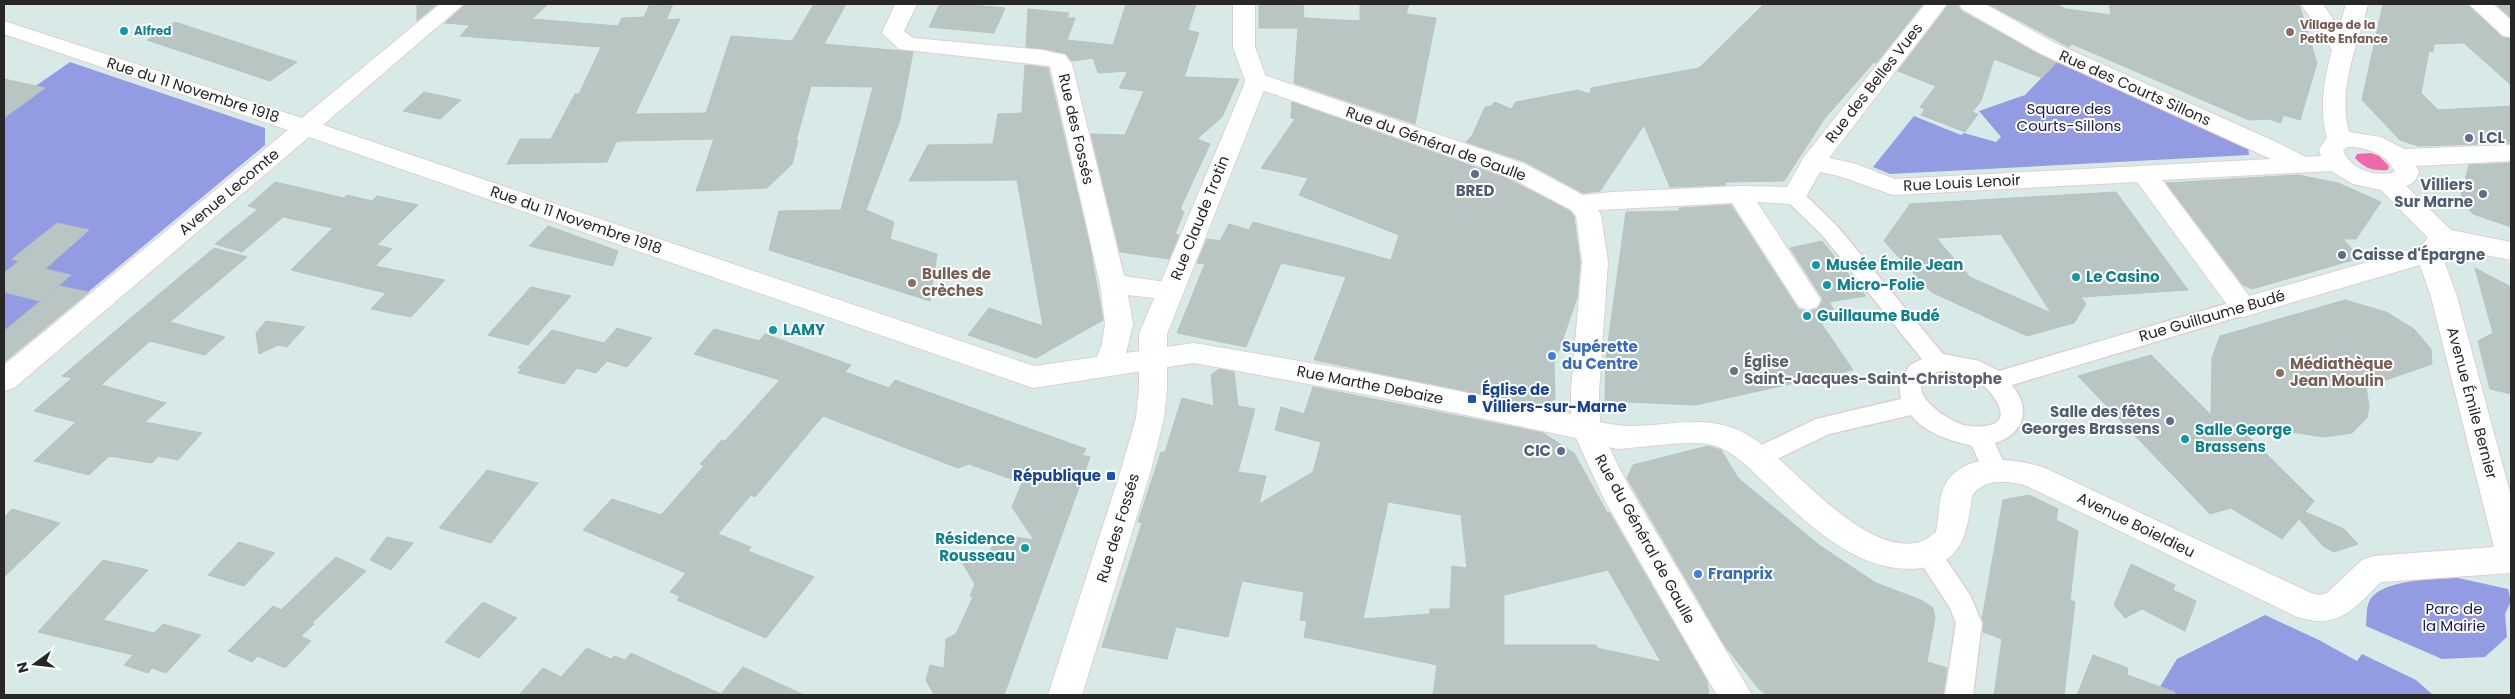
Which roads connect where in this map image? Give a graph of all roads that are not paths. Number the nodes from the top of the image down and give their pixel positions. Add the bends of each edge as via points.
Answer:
1 (453, 4) edge
2 (906, 4) edge
3 (1244, 4) edge
4 (1936, 4) edge
5 (1970, 4) edge
6 (2312, 4) edge
7 (2356, 4) edge
8 (2480, 4) edge
9 (4, 27) edge
10 (2511, 31) edge
11 (2343, 50) junction
12 (1256, 80) junction
13 (306, 128) junction
14 (2341, 145) junction
15 (2268, 147) junction
16 (2511, 153) edge
17 (2400, 157) junction
18 (1813, 163) junction
19 (2303, 165) junction
20 (2143, 174) junction
21 (2389, 183) junction
22 (1739, 194) junction
23 (1794, 196) junction
24 (1580, 204) junction
25 (2436, 246) junction
26 (2511, 251) edge
27 (1113, 284) junction
28 (1170, 291) junction
29 (1808, 300) dead end
30 (2243, 307) junction
31 (1153, 358) junction
32 (1937, 362) junction
33 (1107, 367) junction
34 (4, 380) edge
35 (1996, 381) junction
36 (1915, 405) junction
37 (1586, 429) junction
38 (1980, 436) junction
39 (1754, 455) junction
40 (1995, 470) junction
41 (2511, 553) edge
42 (1928, 554) junction
43 (2511, 560) edge
44 (1065, 695) edge
45 (1735, 695) edge
46 (1959, 695) edge

1 - 13 street, Avenue Lecomte
2 - 27 street, Rue des Fossés via 893,33 907,44 1043,57 1061,64
3 - 12 street via 1244,47
4 - 18 street, Rue des Belles Vues
5 - 15 street, Rue des Courts Sillons via 2047,48
6 - 11 street
7 - 11 street
8 - 10 street
9 - 13 street, Rue du 11 Novembre 1918
11 - 14 street via 2333,113
12 - 24 street, Rue du Général de Gaulle via 1516,170
12 - 28 street, Rue Claude Trotin
13 - 33 street, Rue du 11 Novembre 1918 via 1032,377
13 - 34 street, Avenue Lecomte
14 - 15 street via 2304,158
14 - 17 street via 2380,145
14 - 19 street, Rue Louis Lenoir
14 - 21 street via 2361,177
15 - 19 street, Rue des Courts Sillons
16 - 17 street
17 - 21 street via 2407,172 2405,177
18 - 20 street, Rue Louis Lenoir via 1844,169 1893,187
18 - 23 street
19 - 20 street, Rue Louis Lenoir
20 - 30 street
21 - 25 street
22 - 23 street
22 - 24 street
22 - 29 street
23 - 32 street via 1830,231
24 - 37 street, Rue du Général de Gaulle via 1588,215 1595,262 1585,391
25 - 26 street via 2494,246
25 - 30 street, Rue Guillaume Budé
25 - 41 street, Avenue Émile Bernier via 2444,297
27 - 28 street
27 - 33 street, Rue des Fossés via 1118,324 1116,344
28 - 31 street, Rue Claude Trotin via 1153,334
30 - 35 street, Rue Guillaume Budé
31 - 33 street, Rue du 11 Novembre 1918
31 - 37 street, Rue Marthe Debaize via 1194,353 1369,384
31 - 44 street, Rue des Fossés via 1153,388 1146,434
32 - 35 street via 1968,365
32 - 36 street via 1915,372 1910,382
35 - 38 street via 2012,404 2013,415 2000,432
36 - 38 street via 1938,426
36 - 39 street via 1824,426
37 - 39 street, Rue Marthe Debaize via 1624,439 1715,433
37 - 45 street, Rue du Général de Gaulle via 1616,492
38 - 40 street
39 - 42 street, Rue Marthe Debaize via 1807,505 1858,541 1882,553
40 - 42 street via 1976,475 1964,483 1957,493 1952,531 1947,541
40 - 43 street, Avenue Boieldieu via 2034,476 2306,606 2320,609 2338,603 2374,569
42 - 46 street via 1961,603 1969,623

